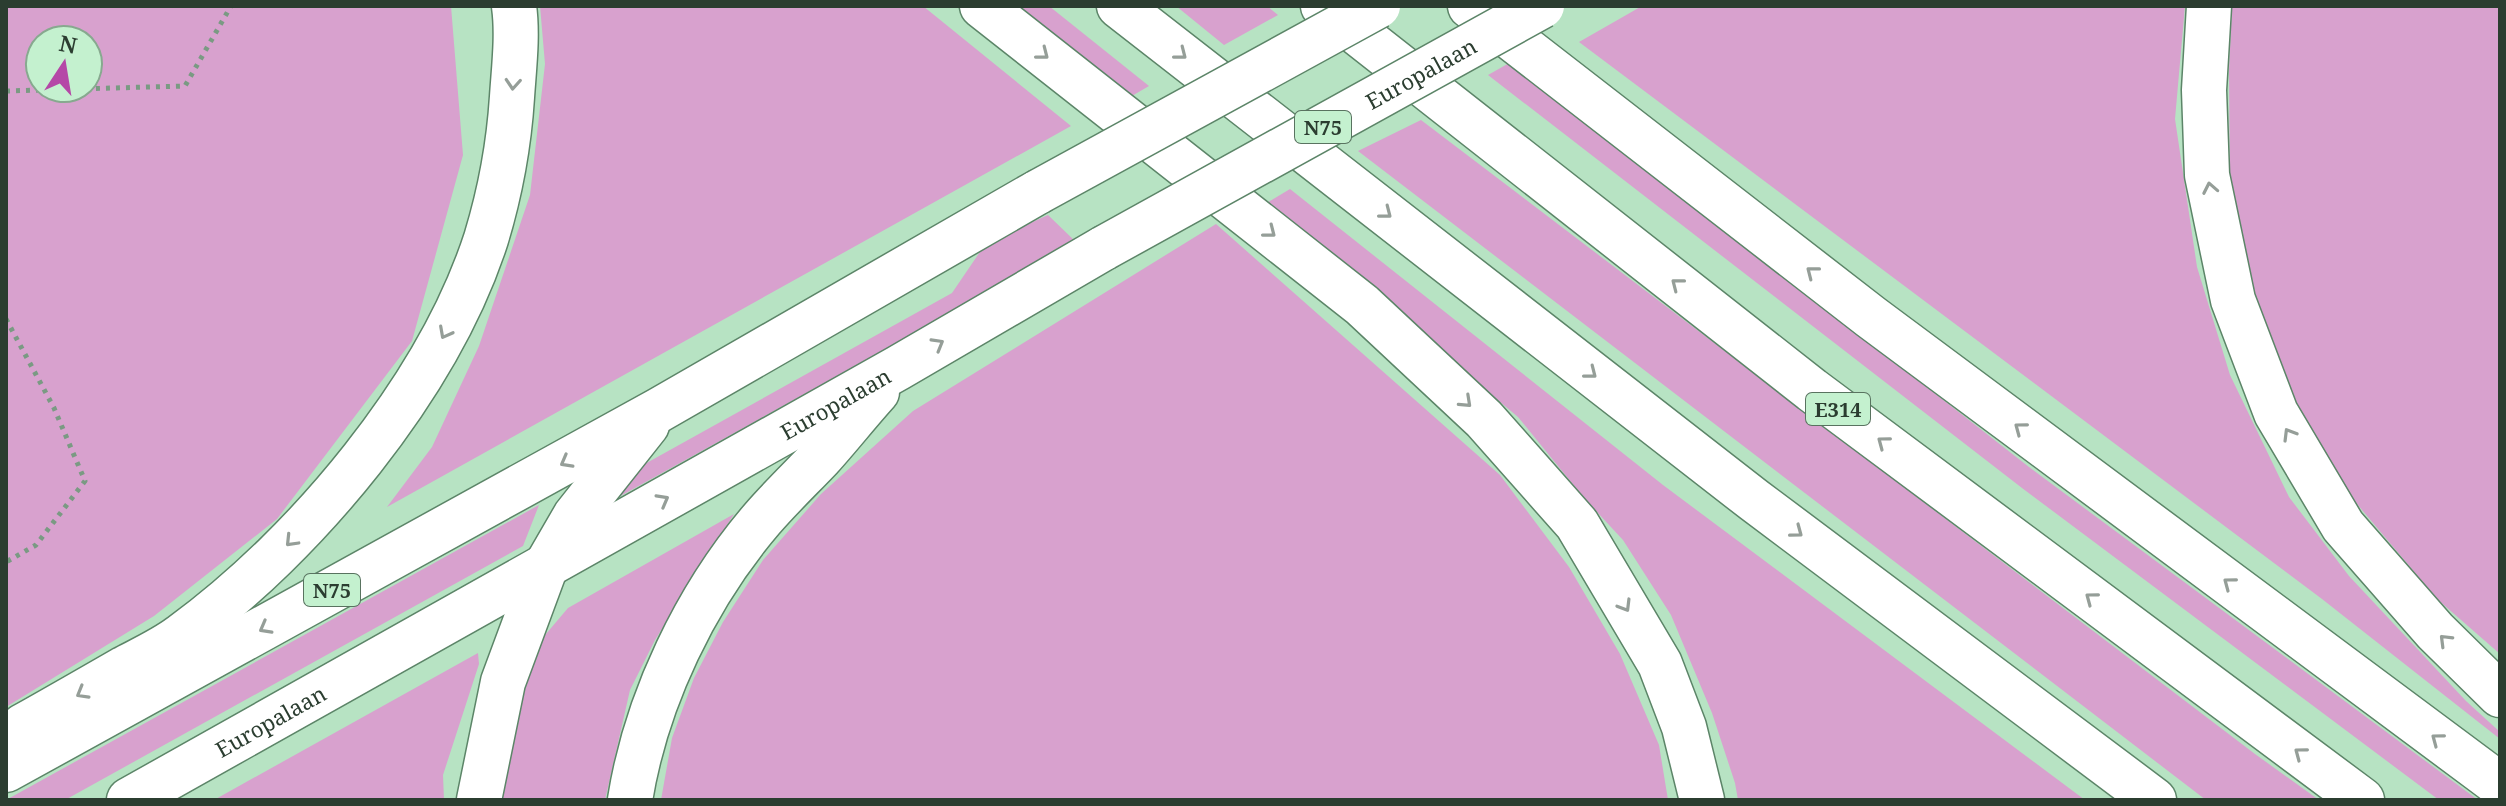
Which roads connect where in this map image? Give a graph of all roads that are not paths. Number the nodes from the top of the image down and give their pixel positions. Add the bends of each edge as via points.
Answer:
1 (514, 6) edge
2 (982, 6) edge
3 (1119, 6) edge
4 (1323, 6) edge
5 (1378, 6) edge
6 (1470, 6) edge
7 (1542, 6) edge
8 (2209, 6) edge
9 (898, 368) junction
10 (659, 410) junction
11 (546, 566) junction
12 (2500, 695) edge
13 (6, 742) edge
14 (6, 770) edge
15 (2500, 785) edge
16 (129, 800) edge
17 (479, 800) edge
18 (630, 800) edge
19 (1702, 800) edge
20 (2154, 800) edge
21 (2362, 800) edge

1 -> 13 highway via 510,135 486,238 445,334 378,438 287,545 230,598 179,638 23,726
2 -> 19 highway via 1362,305 1484,419 1577,524 1660,664 1684,727
3 -> 20 highway via 1741,490
21 -> 4 highway, E314 via 1812,390
5 - 10 highway, N75, bridge via 1038,192
15 -> 6 highway via 1871,317
9 -> 7 highway, Europalaan / N75, bridge
12 -> 8 highway via 2435,631 2343,526 2276,413 2233,300 2207,175 2204,90
11 -> 9 highway, Europalaan / N75
9 - 18 highway via 761,520 709,591 658,699 637,759
10 - 11 highway via 575,516
10 -> 14 highway, N75
11 - 16 highway, Europalaan / N75
11 - 17 highway via 503,682

